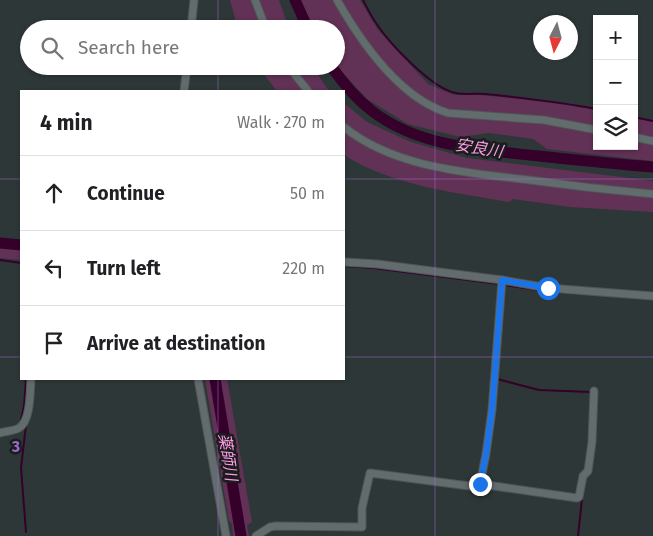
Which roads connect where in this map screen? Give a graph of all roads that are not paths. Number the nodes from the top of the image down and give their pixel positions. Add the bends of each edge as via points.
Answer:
1 (194, 0) edge
2 (256, 0) edge
3 (337, 0) edge
4 (192, 20) edge
5 (263, 20) edge
6 (186, 75) edge
7 (295, 75) edge
8 (184, 90) edge
9 (307, 90) edge
10 (345, 128) edge
11 (593, 129) edge
12 (638, 139) edge
13 (653, 141) edge
14 (653, 194) edge
15 (345, 262) edge
16 (502, 284) junction
17 (653, 296) edge
18 (31, 380) edge
19 (198, 380) edge
20 (594, 391) dead end
21 (0, 433) edge
22 (480, 484) junction
23 (226, 536) edge
24 (256, 536) edge

1 - 4 street
2 - 5 street
3 - 11 street via 369,49 394,77 438,110 544,120
6 - 8 street
7 - 9 street
10 - 14 street via 371,144 427,164 500,177
12 - 13 street
15 - 16 street via 377,264
16 - 17 street
16 - 22 street via 492,410
18 - 21 street via 31,395 24,421 19,428
19 - 23 street
20 - 22 street via 592,442 579,497
22 - 24 street via 476,487 370,473 362,508 362,527 276,526

